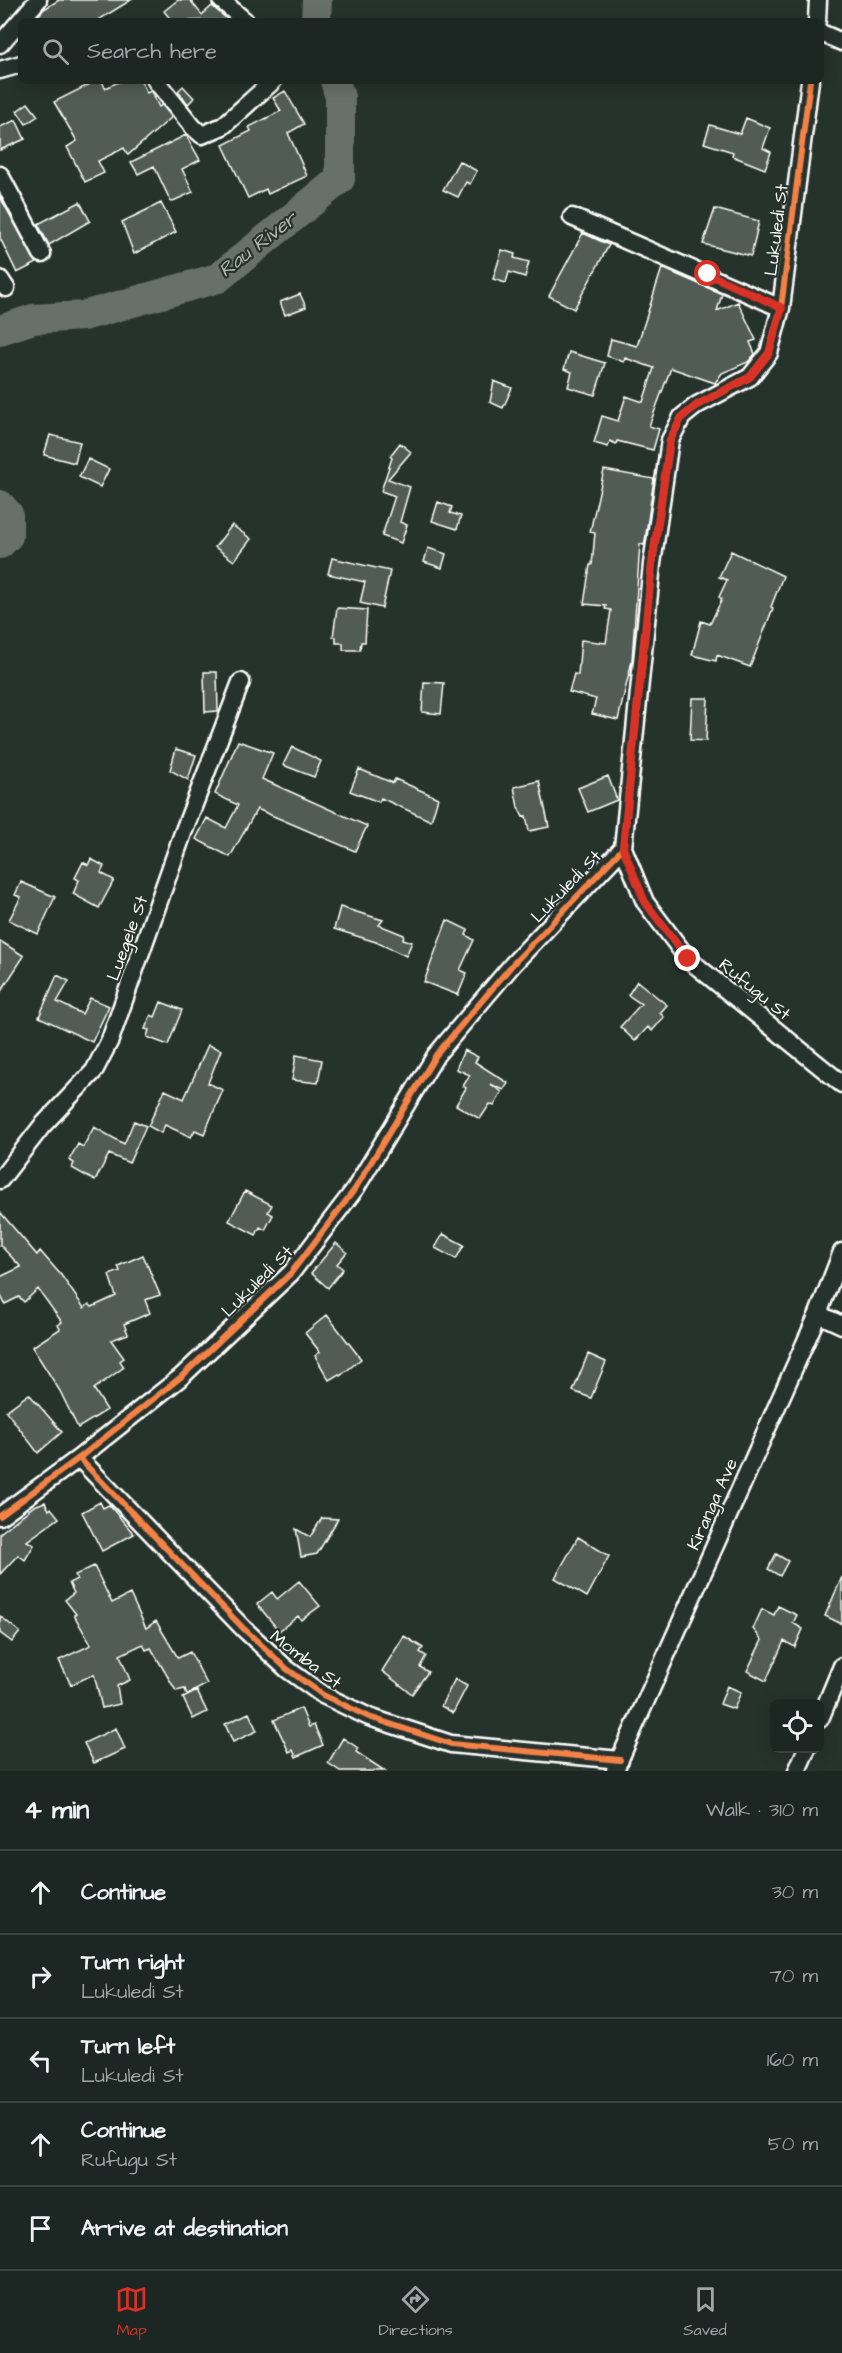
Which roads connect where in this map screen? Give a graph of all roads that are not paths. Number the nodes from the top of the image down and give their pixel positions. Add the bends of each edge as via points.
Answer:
1 (38, 0) edge
2 (221, 0) edge
3 (818, 0) edge
4 (22, 18) edge
5 (242, 18) edge
6 (817, 18) edge
7 (18, 23) edge
8 (824, 34) edge
9 (842, 42) edge
10 (0, 44) edge
11 (18, 65) edge
12 (0, 70) edge
13 (158, 84) edge
14 (270, 84) edge
15 (810, 84) edge
16 (0, 175) edge
17 (572, 217) dead end
18 (42, 254) dead end
19 (782, 308) junction
20 (241, 682) dead end
21 (623, 848) junction
22 (842, 1084) edge
23 (0, 1180) edge
24 (842, 1252) edge
25 (818, 1314) junction
26 (842, 1325) edge
27 (79, 1458) junction
28 (0, 1516) edge
29 (842, 1666) edge
30 (824, 1707) edge
31 (805, 1753) edge
32 (617, 1766) edge
33 (797, 1771) edge

1 - 4 street
2 - 5 street
3 - 6 street
7 - 10 street
8 - 9 street
11 - 12 street
13 - 14 street via 202,135 223,126
15 - 19 street, Lukuledi St
16 - 18 street
17 - 19 street
19 - 21 street, Lukuledi St via 769,353 750,377 697,405 682,417 670,440 652,564
20 - 23 street, Luegele St via 110,1040 94,1071 42,1126
21 - 22 street, Rufugu St via 645,902 688,959
21 - 27 street, Lukuledi St via 513,964 436,1055 355,1189 291,1273 181,1377
24 - 25 street, Kiranga Ave
25 - 26 street
25 - 32 street, Kiranga Ave
27 - 28 street, Lukuledi St
27 - 32 street, Momba St via 244,1629 287,1669 323,1695 369,1717 451,1744
29 - 30 street
31 - 33 street

